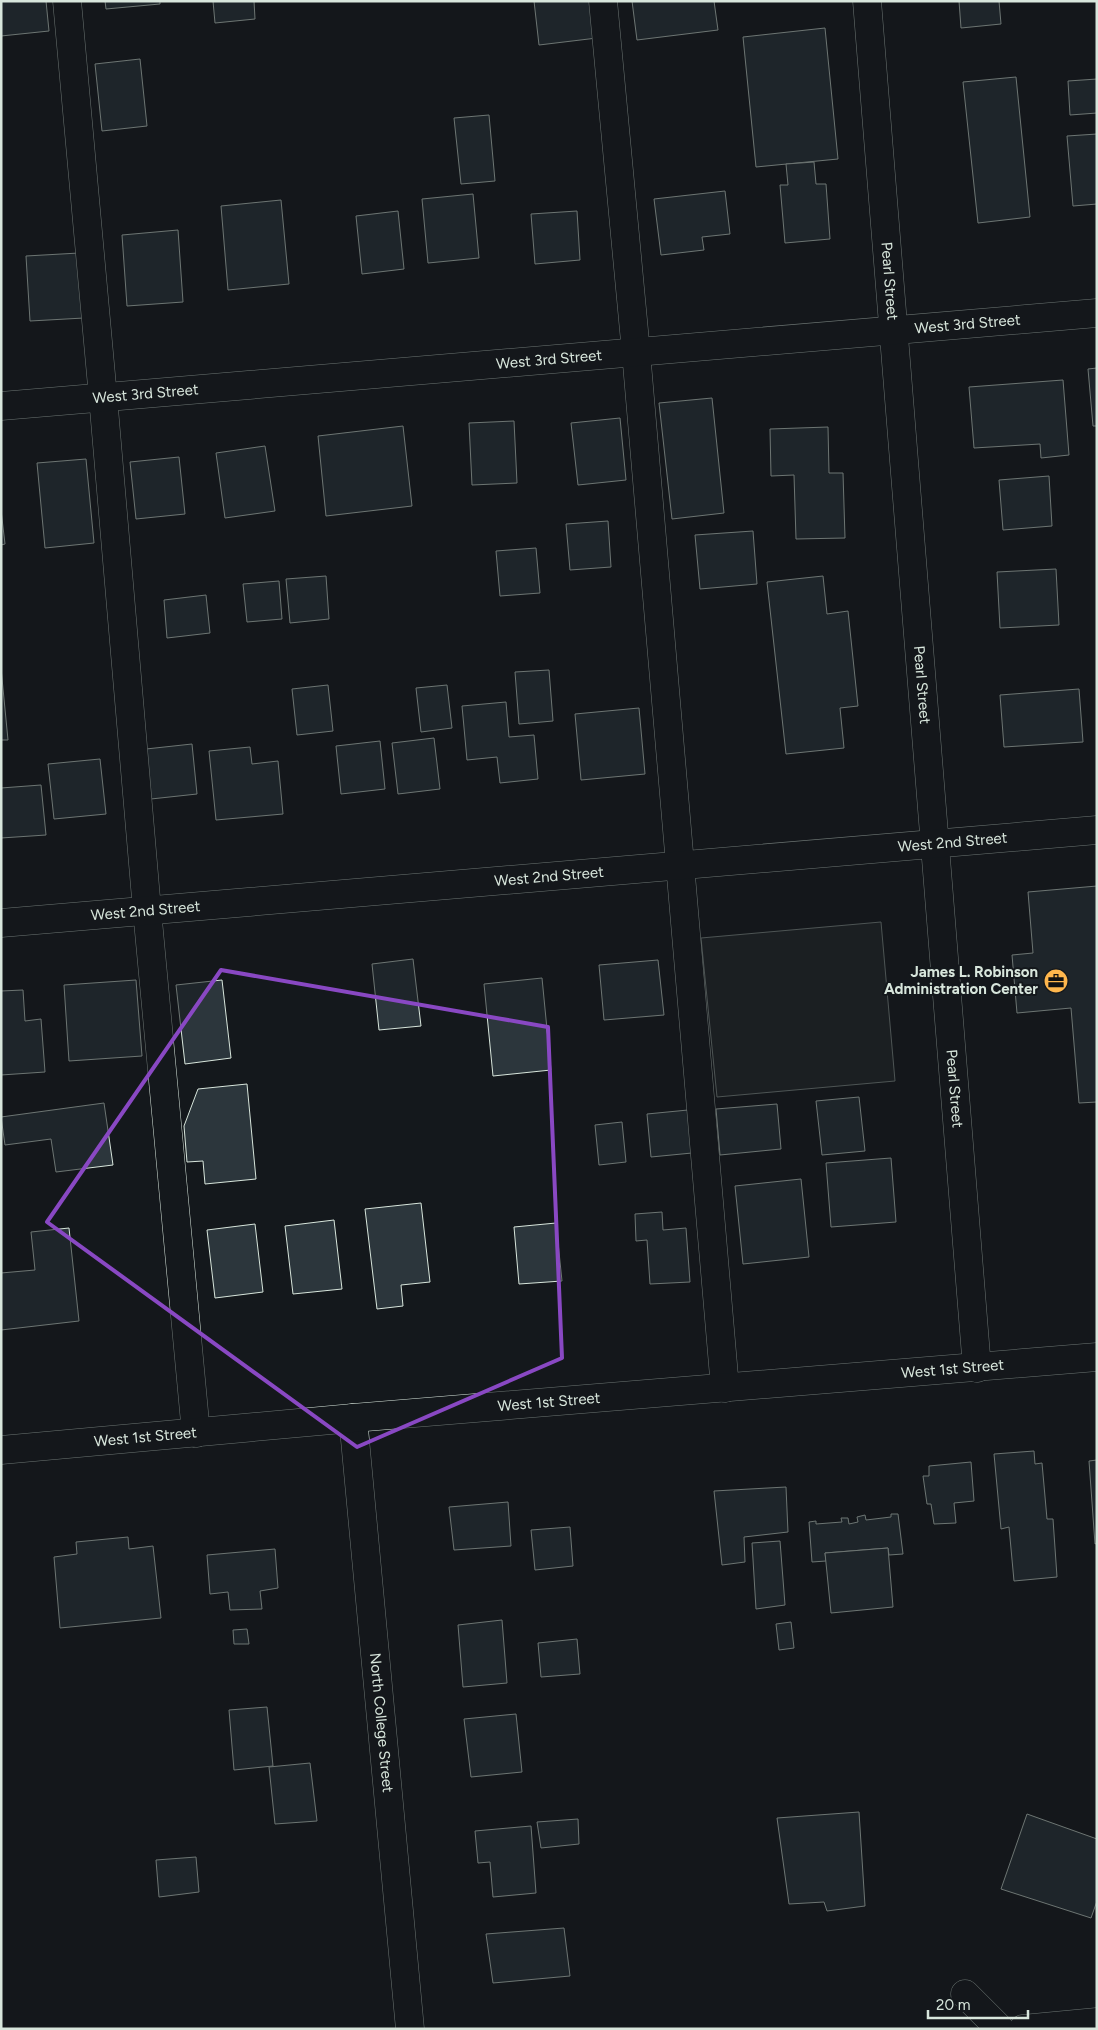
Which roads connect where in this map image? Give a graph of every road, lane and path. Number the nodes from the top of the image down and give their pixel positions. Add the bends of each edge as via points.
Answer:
1 (67, 1) edge
2 (603, 1) edge
3 (867, 1) edge
4 (1097, 313) edge
5 (894, 330) junction
6 (636, 352) junction
7 (103, 397) junction
8 (1, 406) edge
9 (1097, 830) edge
10 (935, 844) junction
11 (679, 866) junction
12 (147, 910) junction
13 (1, 923) edge
14 (1097, 1357) edge
15 (977, 1368) junction
16 (725, 1388) junction
17 (353, 1418) junction
18 (196, 1433) junction
19 (1, 1450) edge
20 (965, 1994) dead end
21 (1097, 2022) edge
22 (410, 2029) edge
23 (1000, 2029) edge
24 (1023, 2029) edge

1 - 7 street
2 - 6 street
3 - 5 street, Pearl Street
4 - 5 street, West 3rd Street
5 - 6 street, West 3rd Street
5 - 10 street, Pearl Street
6 - 7 street, West 3rd Street
6 - 11 street
7 - 8 street, West 3rd Street
7 - 12 street
9 - 10 street, West 2nd Street
10 - 11 street, West 2nd Street
10 - 15 street, Pearl Street
11 - 12 street, West 2nd Street
11 - 16 street
12 - 13 street, West 2nd Street
12 - 18 street
14 - 15 street, West 1st Street
15 - 16 street, West 1st Street
16 - 17 street, West 1st Street
17 - 18 street, West 1st Street
17 - 22 street, North College Street
18 - 19 street, West 1st Street
20 - 23 street
21 - 24 street

